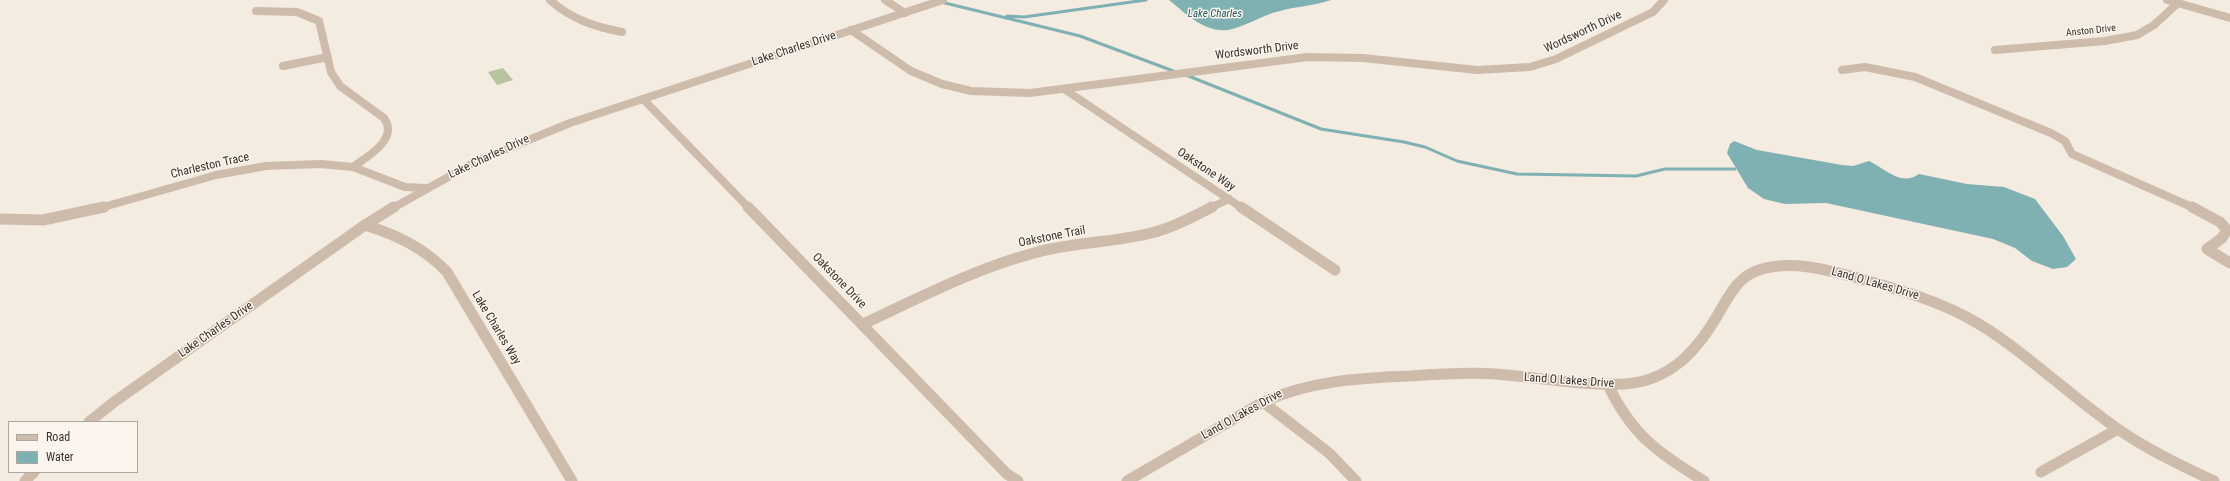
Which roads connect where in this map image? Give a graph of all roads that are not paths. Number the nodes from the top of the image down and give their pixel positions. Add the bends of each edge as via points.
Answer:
1 (550, 0) edge
2 (885, 0) edge
3 (943, 0) edge
4 (1664, 0) edge
5 (2167, 0) edge
6 (2178, 4) junction
7 (256, 12) dead end
8 (905, 12) junction
9 (2230, 18) edge
10 (851, 30) junction
11 (622, 32) dead end
12 (1995, 50) dead end
13 (328, 57) junction
14 (283, 66) dead end
15 (1842, 70) dead end
16 (1064, 89) junction
17 (643, 99) junction
18 (353, 168) junction
19 (426, 188) junction
20 (1229, 199) junction
21 (0, 219) edge
22 (365, 225) junction
23 (2230, 263) edge
24 (1335, 270) dead end
25 (863, 324) junction
26 (1608, 385) junction
27 (1264, 402) junction
28 (90, 421) edge
29 (2118, 429) junction
30 (2041, 472) dead end
31 (33, 473) edge
32 (25, 481) edge
33 (572, 481) edge
34 (1018, 481) edge
35 (1127, 481) edge
36 (1356, 481) edge
37 (1704, 481) edge
38 (2214, 481) edge

1 - 11 street via 571,18
2 - 8 street
3 - 8 street, Lake Charles Drive
4 - 16 street, Wordsworth Drive via 1653,12 1556,59 1530,67 1477,70 1363,58 1308,56
5 - 6 street
6 - 9 street
6 - 12 street, Anston Drive via 2154,25 2137,34 2105,41
7 - 13 street via 294,12 319,20
8 - 10 street, Lake Charles Drive
10 - 16 street, Wordsworth Drive via 911,71 942,84 971,91 1000,93
10 - 17 street, Lake Charles Drive
13 - 14 street
13 - 18 street via 331,72 340,86 384,118 389,125 389,134 376,150
15 - 23 street via 1865,67 1915,77 2042,128 2069,145 2072,154 2220,222 2226,230 2222,238 2207,249
16 - 20 street, Oakstone Way
17 - 19 street, Lake Charles Drive via 526,139
17 - 25 street, Oakstone Drive
18 - 19 street, Charleston Trace via 405,187
18 - 21 street, Charleston Trace via 321,164 266,166 216,175 87,212 43,220
19 - 22 street, Lake Charles Drive
20 - 24 street, Oakstone Way
20 - 25 street, Oakstone Trail via 1180,223 1152,233 1057,247 1015,258
22 - 28 street, Lake Charles Drive
22 - 33 street, Lake Charles Way via 416,244 448,272
25 - 34 street, Oakstone Drive via 1007,474
26 - 27 street, Land O Lakes Drive via 1479,373 1374,377 1336,379 1303,385
26 - 29 street, Land O Lakes Drive via 1650,380 1679,366 1704,340 1733,287 1745,275 1770,267 1800,266 1903,290 1956,311 1997,336
26 - 37 street via 1626,421 1642,438 1663,455
27 - 35 street, Land O Lakes Drive
27 - 36 street via 1318,444
29 - 30 street
29 - 38 street, Land O Lakes Drive via 2148,448
31 - 32 street

